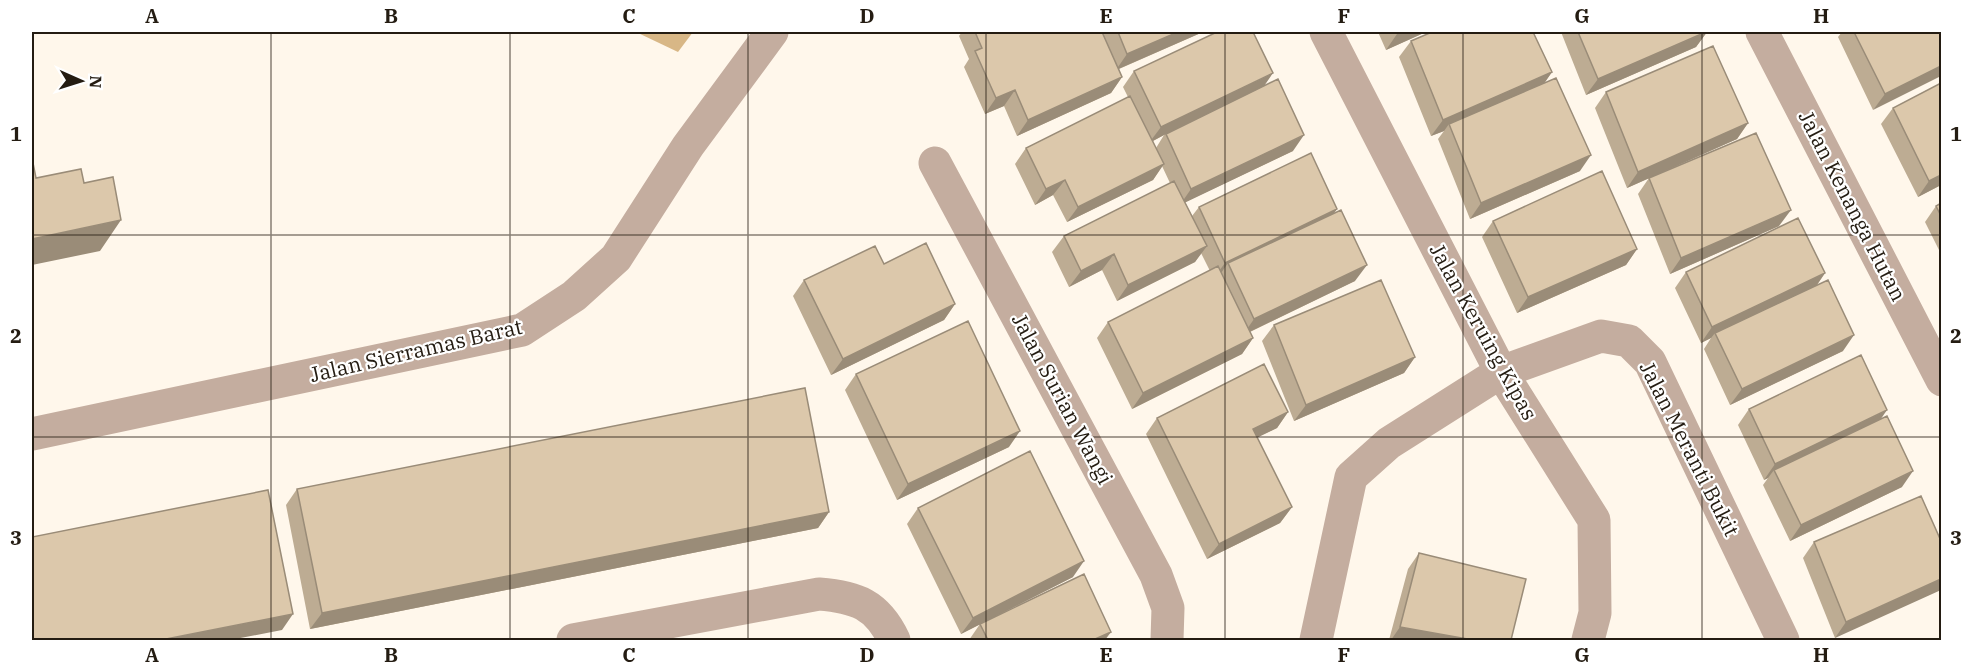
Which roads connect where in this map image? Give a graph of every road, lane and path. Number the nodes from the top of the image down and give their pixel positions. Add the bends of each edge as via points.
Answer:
1 (772, 32) edge
2 (1326, 32) edge
3 (1762, 32) edge
4 (935, 163) dead end
5 (1501, 372) junction
6 (1941, 381) edge
7 (32, 434) edge
8 (573, 640) edge
9 (894, 640) edge
10 (1167, 640) edge
11 (1316, 640) edge
12 (1588, 640) edge
13 (1783, 640) edge

1 - 7 street, Jalan Sierramas Barat via 688,146 616,258 574,296 522,330
2 - 5 street, Jalan Keruing Kipas
3 - 6 street, Jalan Kenanga Hutan
4 - 10 street, Jalan Surian Wangi via 1156,575 1168,608
5 - 11 street, Jalan Meranti Bukit via 1389,443 1351,477
5 - 12 street, Jalan Keruing Kipas via 1594,520 1595,613
5 - 13 street, Jalan Meranti Bukit via 1601,336 1629,341 1650,362
8 - 9 street via 819,594 847,596 868,606 887,625

